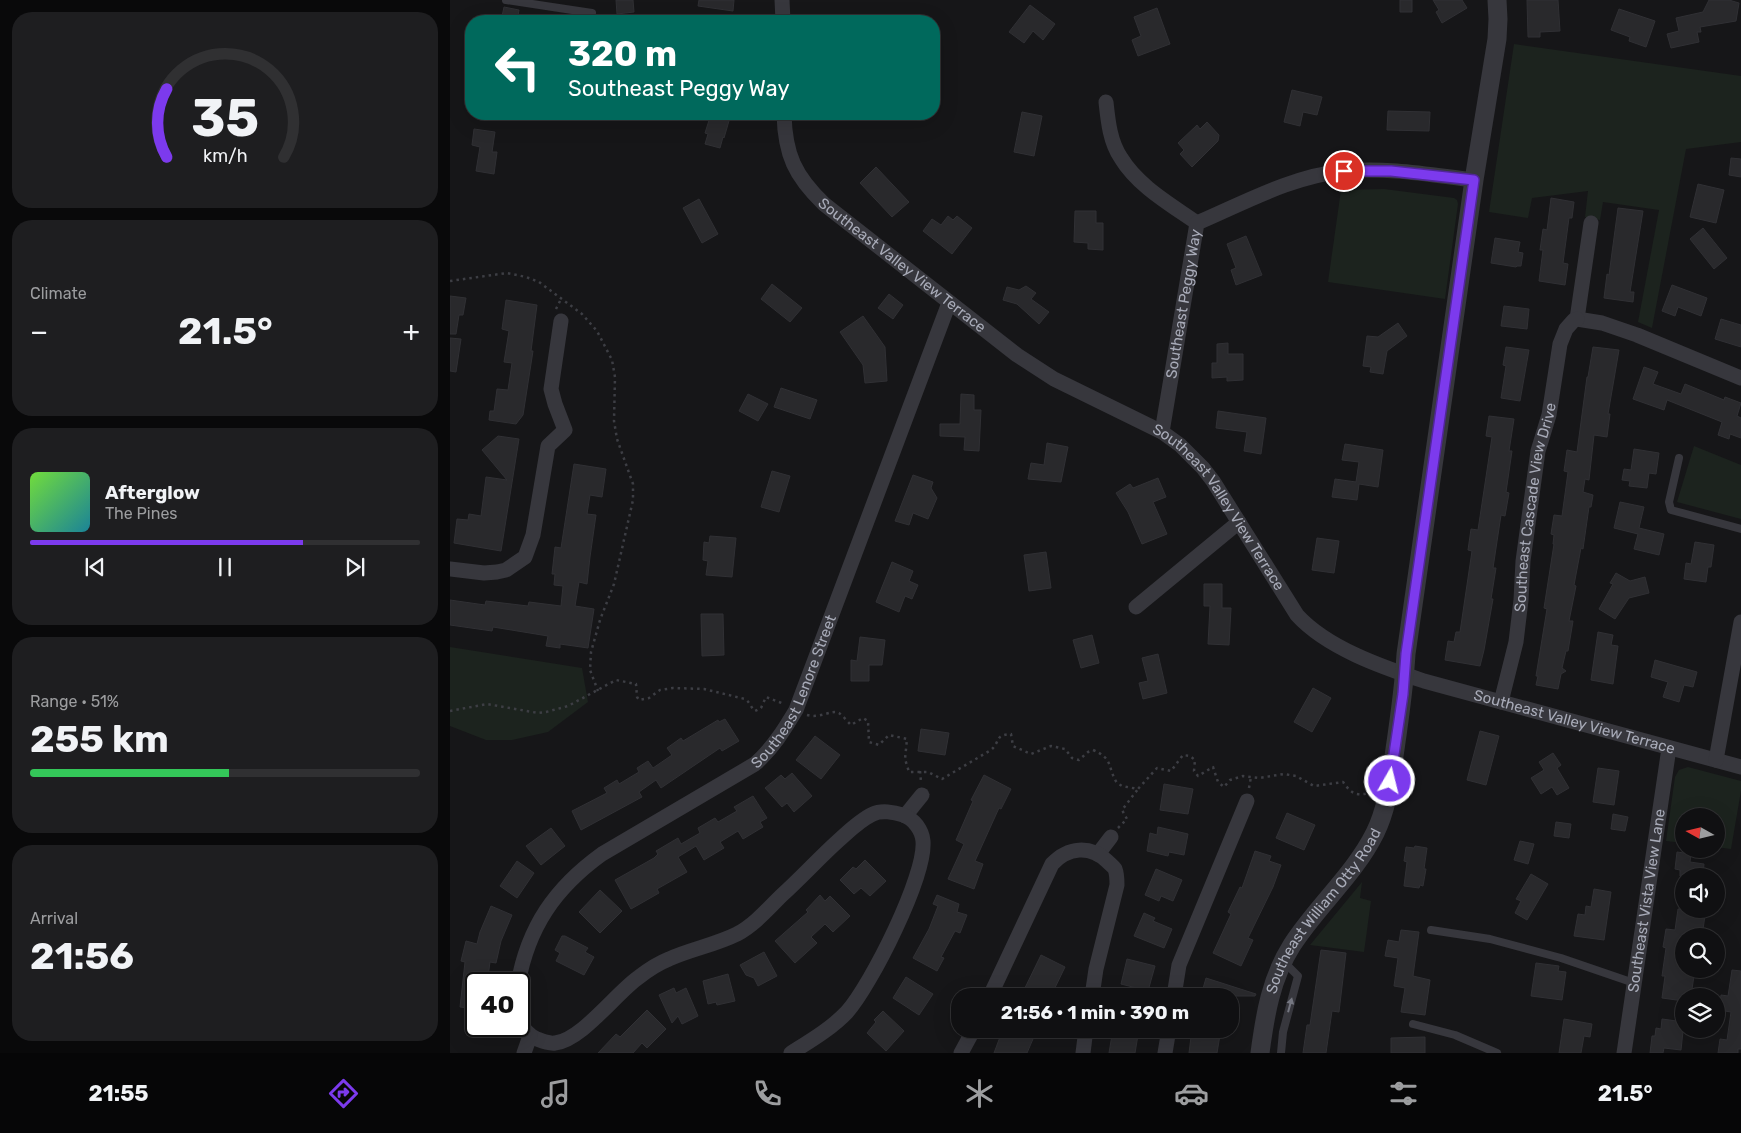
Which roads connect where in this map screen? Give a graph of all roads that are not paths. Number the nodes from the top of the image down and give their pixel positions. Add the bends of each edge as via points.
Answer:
1 (506, 0) edge
2 (782, 0) edge
3 (1497, 0) edge
4 (592, 12) dead end
5 (783, 15) edge
6 (1106, 102) dead end
7 (785, 120) edge
8 (1474, 180) junction
9 (1197, 223) junction
10 (1591, 223) dead end
11 (949, 303) junction
12 (1577, 319) junction
13 (561, 321) dead end
14 (1741, 378) edge
15 (1162, 432) junction
16 (1679, 458) dead end
17 (1239, 522) junction
18 (1741, 528) edge
19 (450, 569) edge
20 (1136, 607) dead end
21 (1741, 622) edge
22 (1405, 674) junction
23 (1501, 702) junction
24 (1669, 748) junction
25 (1716, 760) junction
26 (1741, 767) edge
27 (922, 796) dead end
28 (1247, 801) dead end
29 (904, 816) junction
30 (1111, 837) road end
31 (1098, 854) junction
32 (1430, 930) dead end
33 (1283, 961) junction
34 (521, 972) edge
35 (1634, 983) junction
36 (994, 988) edge
37 (1093, 988) edge
38 (1175, 988) edge
39 (1413, 1024) dead end
40 (530, 1036) edge
41 (530, 1037) edge
42 (969, 1038) edge
43 (1084, 1038) edge
44 (1168, 1038) edge
45 (524, 1053) edge
46 (791, 1053) edge
47 (961, 1053) edge
48 (1082, 1053) edge
49 (1165, 1053) edge
50 (1260, 1053) edge
51 (1280, 1053) edge
52 (1496, 1053) edge
53 (1624, 1053) edge

1 - 4 lane
2 - 5 street
3 - 8 street, Southeast William Otty Road via 1497,39
6 - 9 street via 1109,129 1120,156 1132,173
7 - 11 street, Southeast Valley View Terrace via 791,158 805,185 824,204
8 - 9 street, Southeast Peggy Way via 1391,171 1344,171 1289,184
8 - 22 street, Southeast William Otty Road
9 - 15 street, Southeast Peggy Way
10 - 12 street
11 - 15 street, Southeast Valley View Terrace via 1017,356 1054,379
11 - 34 street, Southeast Lenore Street via 796,710 783,733 755,764 588,864 563,887 540,919
12 - 14 street via 1638,335
12 - 23 street, Southeast Cascade View Drive via 1566,329 1560,344 1549,415 1538,451 1516,642
13 - 19 street via 551,388 565,430 548,446 533,535 524,557 506,570 497,572
15 - 17 street, Southeast Valley View Terrace via 1203,468
16 - 18 lane via 1669,502 1671,510
17 - 20 street
17 - 22 street, Southeast Valley View Terrace via 1306,625 1332,643
21 - 25 street
22 - 23 street, Southeast Valley View Terrace
22 - 33 street, Southeast William Otty Road via 1384,812 1360,858 1304,928
23 - 24 street, Southeast Valley View Terrace
24 - 25 street, Southeast Valley View Terrace
24 - 35 street, Southeast Vista View Lane
25 - 26 street, Southeast Valley View Terrace
27 - 29 street
28 - 38 street via 1179,965
29 - 40 street via 882,812 860,822 740,932 655,967 571,1037 555,1043
29 - 46 street via 920,830 923,853 918,875 881,956 864,988 846,1012
30 - 31 street
31 - 36 street via 1084,849 1072,850 1052,864
31 - 37 street via 1116,871 1117,885
32 - 35 lane via 1490,939 1561,958
33 - 50 street, Southeast William Otty Road via 1269,999
51 -> 33 lane via 1298,976
35 - 53 street, Southeast Vista View Lane
39 - 52 lane via 1455,1035
41 - 45 street
42 - 47 street
43 - 48 street
44 - 49 street

